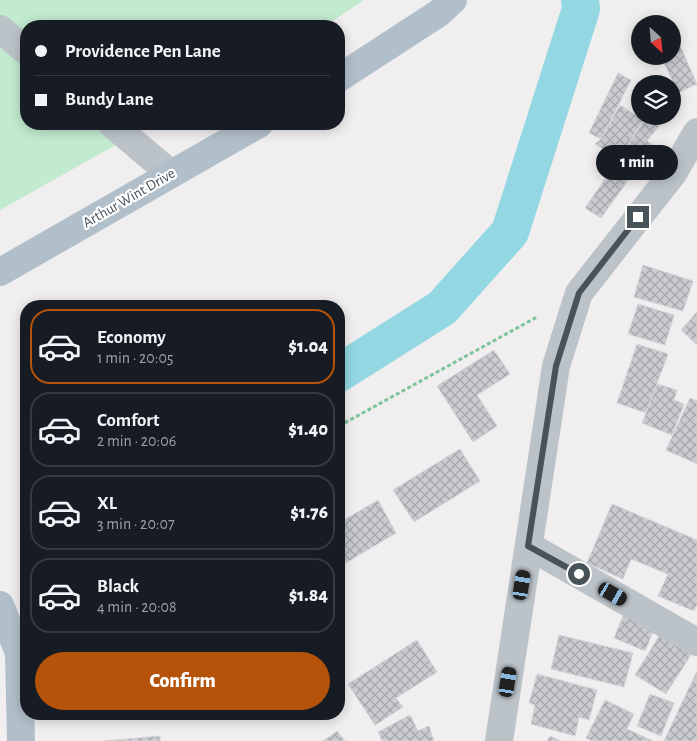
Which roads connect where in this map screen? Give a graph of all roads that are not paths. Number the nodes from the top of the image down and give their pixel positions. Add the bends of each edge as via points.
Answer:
1 (453, 0) edge
2 (0, 29) edge
3 (20, 46) edge
4 (345, 74) edge
5 (119, 130) edge
6 (248, 130) edge
7 (697, 132) edge
8 (171, 174) junction
9 (0, 272) edge
10 (528, 546) junction
11 (0, 605) edge
12 (697, 642) edge
13 (20, 652) edge
14 (21, 720) edge
15 (21, 741) edge
16 (498, 741) edge

1 - 4 main road via 440,13
2 - 3 street
5 - 8 street
6 - 8 main road, Arthur Wint Drive
7 - 10 street via 674,172 579,293 556,366
8 - 9 main road, Arthur Wint Drive
10 - 12 street
10 - 16 street
11 - 13 main road
14 - 15 main road

